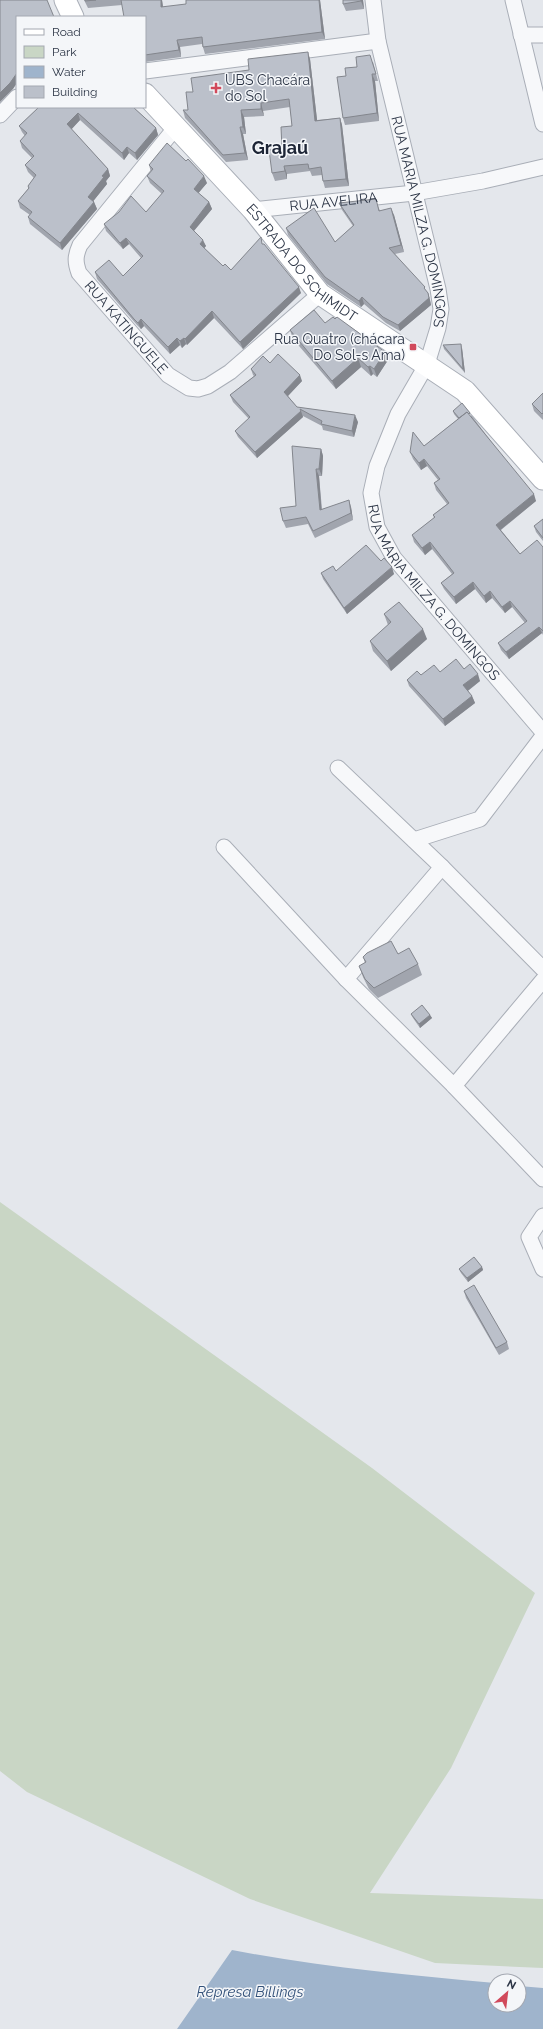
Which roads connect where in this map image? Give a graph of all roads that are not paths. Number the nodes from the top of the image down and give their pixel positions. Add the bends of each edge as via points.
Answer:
1 (65, 0) edge
2 (373, 0) edge
3 (513, 0) edge
4 (73, 16) edge
5 (522, 35) junction
6 (543, 35) edge
7 (378, 41) junction
8 (146, 71) edge
9 (146, 95) edge
10 (16, 98) edge
11 (0, 115) edge
12 (543, 124) edge
13 (176, 127) junction
14 (543, 167) edge
15 (414, 193) junction
16 (253, 210) junction
17 (320, 294) junction
18 (427, 364) junction
19 (543, 478) edge
20 (543, 732) edge
21 (543, 736) edge
22 (338, 768) dead end
23 (414, 840) junction
24 (224, 847) dead end
25 (442, 867) junction
26 (543, 969) edge
27 (346, 979) junction
28 (543, 980) edge
29 (454, 1086) junction
30 (543, 1179) edge
31 (543, 1216) edge
32 (543, 1269) edge

1 - 4 street
2 - 7 street, RUA MARIA MILZA G. DOMINGOS
3 - 5 street
5 - 6 street
5 - 12 street
7 - 8 street
7 - 15 street, RUA MARIA MILZA G. DOMINGOS
9 - 13 street, ESTRADA DO SCHIMIDT
10 - 11 street
13 - 16 street, ESTRADA DO SCHIMIDT
13 - 17 street, RUA KATINGUELE via 80,245 75,263 79,273 168,375 189,388 198,389 208,386 230,372
14 - 15 street, RUA AVELIRA
15 - 16 street, RUA AVELIRA
15 - 18 street, RUA MARIA MILZA G. DOMINGOS via 441,309
16 - 17 street, ESTRADA DO SCHIMIDT
17 - 18 street, ESTRADA DO SCHIMIDT
18 - 19 street, ESTRADA DO SCHIMIDT via 465,390
18 - 20 street, RUA MARIA MILZA G. DOMINGOS via 398,414 377,466 371,493 377,528 394,558
21 - 23 street via 480,819
22 - 23 street
23 - 25 street
24 - 27 street
25 - 26 street
25 - 27 street
27 - 29 street
28 - 29 street
29 - 30 street
31 - 32 street via 528,1237

